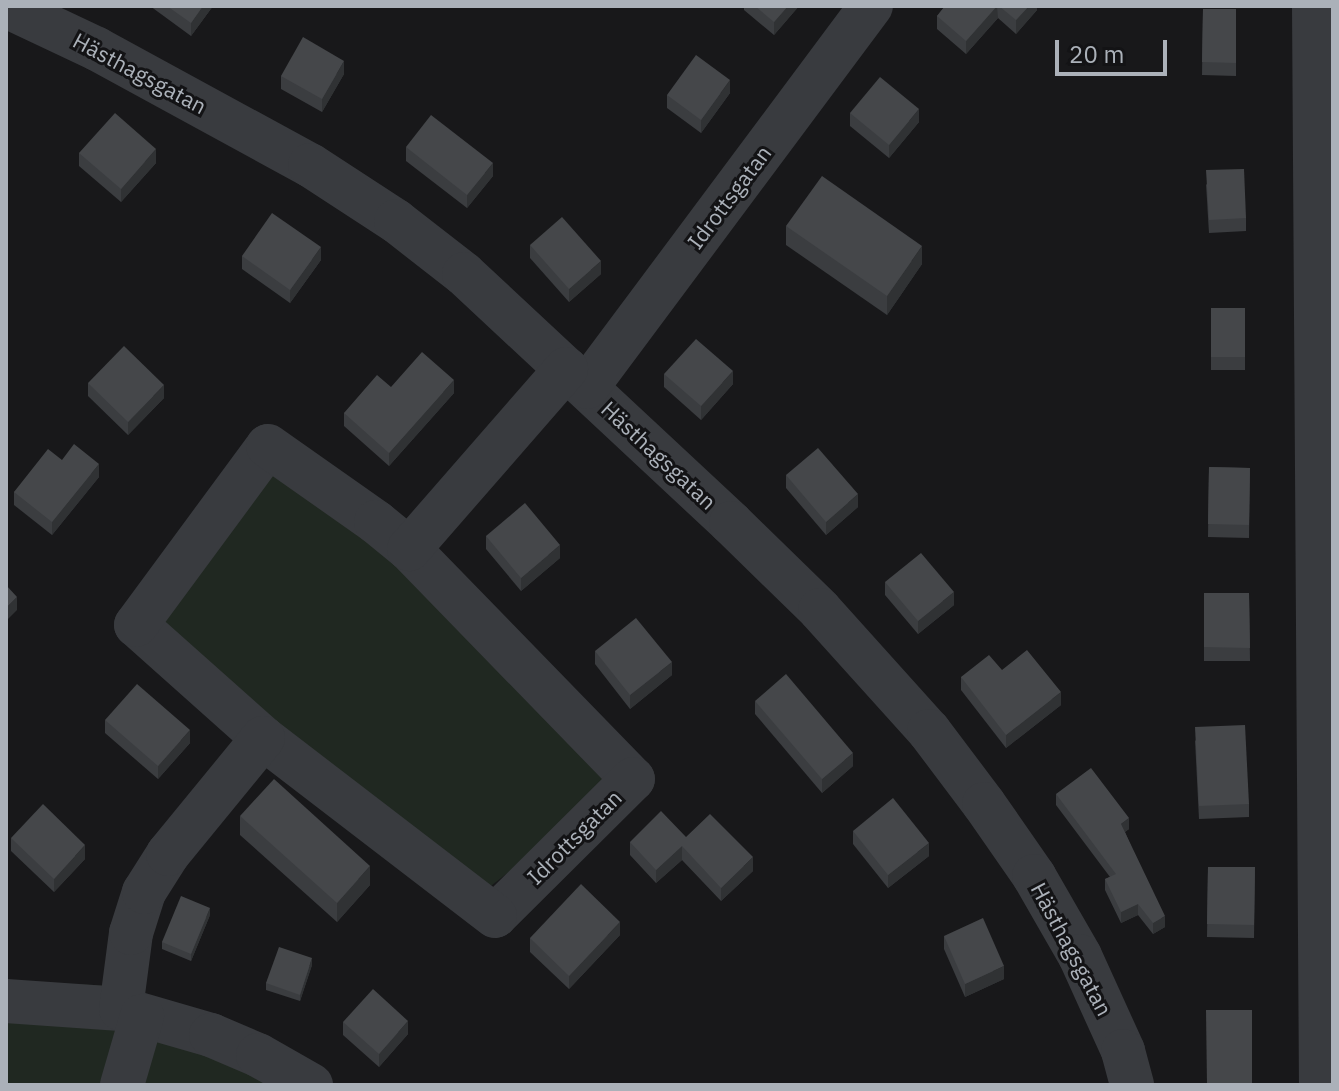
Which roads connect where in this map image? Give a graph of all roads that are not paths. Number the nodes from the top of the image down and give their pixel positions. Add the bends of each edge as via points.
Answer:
1 (6, 6) edge
2 (871, 6) edge
3 (1314, 6) edge
4 (576, 378) junction
5 (409, 549) junction
6 (263, 738) junction
7 (6, 1001) edge
8 (132, 1012) junction
9 (122, 1085) edge
10 (311, 1085) edge
11 (1132, 1085) edge
12 (1321, 1085) edge

1 - 4 street, Hästhagsgatan via 97,49 310,165 396,221 464,274
2 - 4 street, Idrottsgatan
3 - 12 street
4 - 5 street, Idrottsgatan
4 - 11 street, Hästhagsgatan via 820,610 929,731 1034,876 1080,956 1123,1051
5 - 6 street, Idrottsgatan via 268,446 136,625
5 - 6 street, Idrottsgatan via 633,779 495,916
6 - 8 street via 168,854 144,892 131,933
7 - 8 street
8 - 9 street
8 - 10 street via 211,1035

